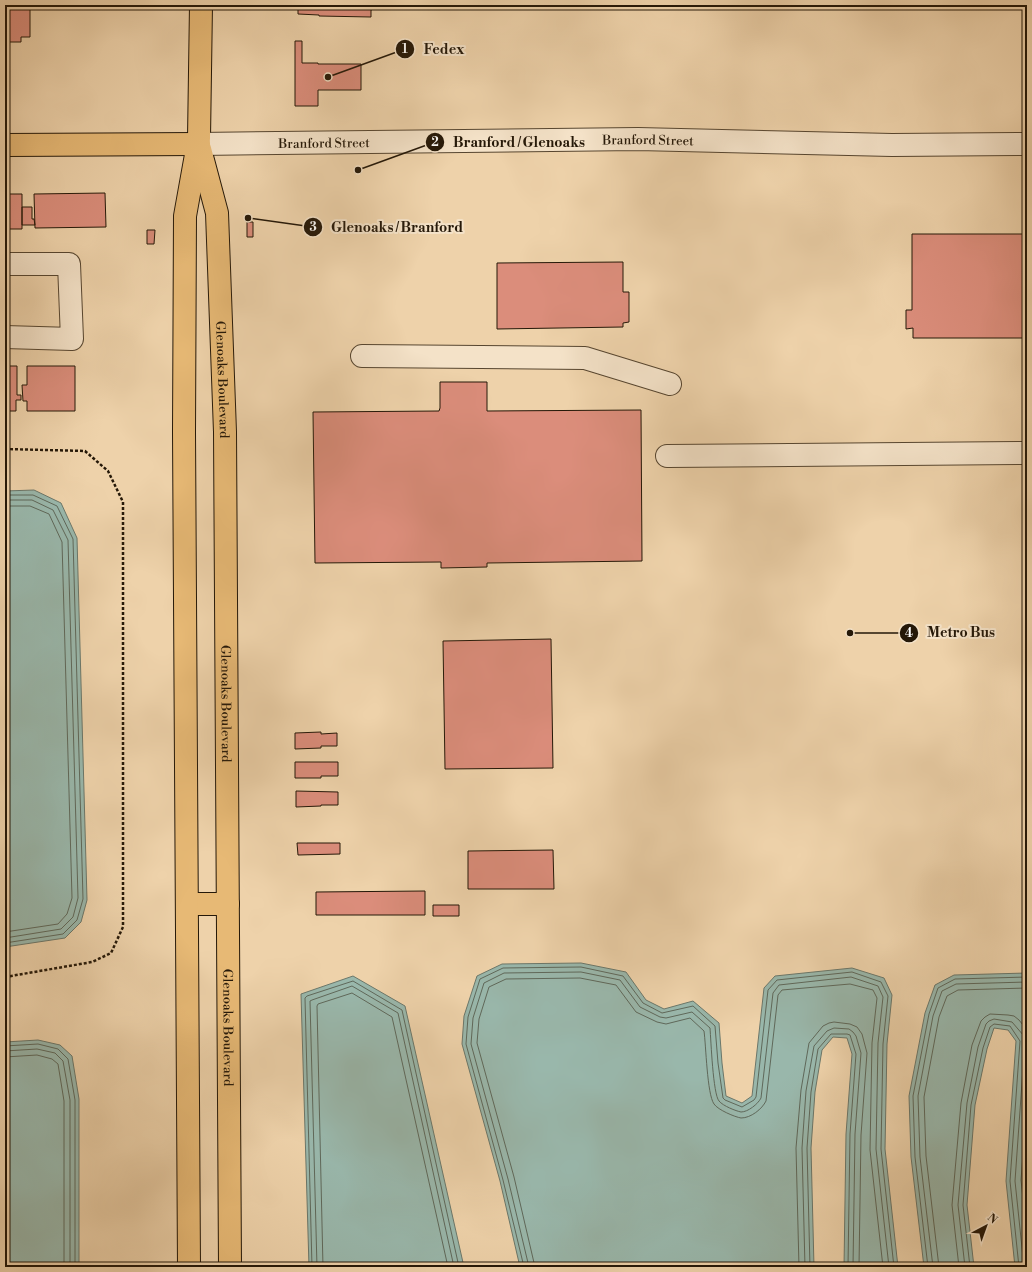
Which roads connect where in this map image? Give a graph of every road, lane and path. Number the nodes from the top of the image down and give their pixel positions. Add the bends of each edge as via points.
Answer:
1 (201, 5) edge
2 (199, 144) junction
3 (1027, 144) edge
4 (5, 145) edge
5 (5, 264) edge
6 (5, 337) edge
7 (362, 356) dead end
8 (670, 384) dead end
9 (5, 449) edge
10 (1027, 452) edge
11 (667, 456) dead end
12 (187, 904) junction
13 (228, 904) junction
14 (5, 977) edge
15 (189, 1267) edge
16 (230, 1267) edge

1 - 2 main road, Glenoaks Boulevard
2 - 3 street, Branford Street via 638,139 892,145
2 - 4 main road, Branford Street
2 - 12 main road, Glenoaks Boulevard via 185,216
2 - 13 main road, Glenoaks Boulevard via 218,220 225,432
5 - 6 street via 69,264 72,339
7 - 8 street via 586,358
9 - 14 path via 85,450 108,471 123,502 123,927 111,953 92,962
10 - 11 street
12 - 13 main road
12 - 15 main road, Glenoaks Boulevard
13 - 16 main road, Glenoaks Boulevard

